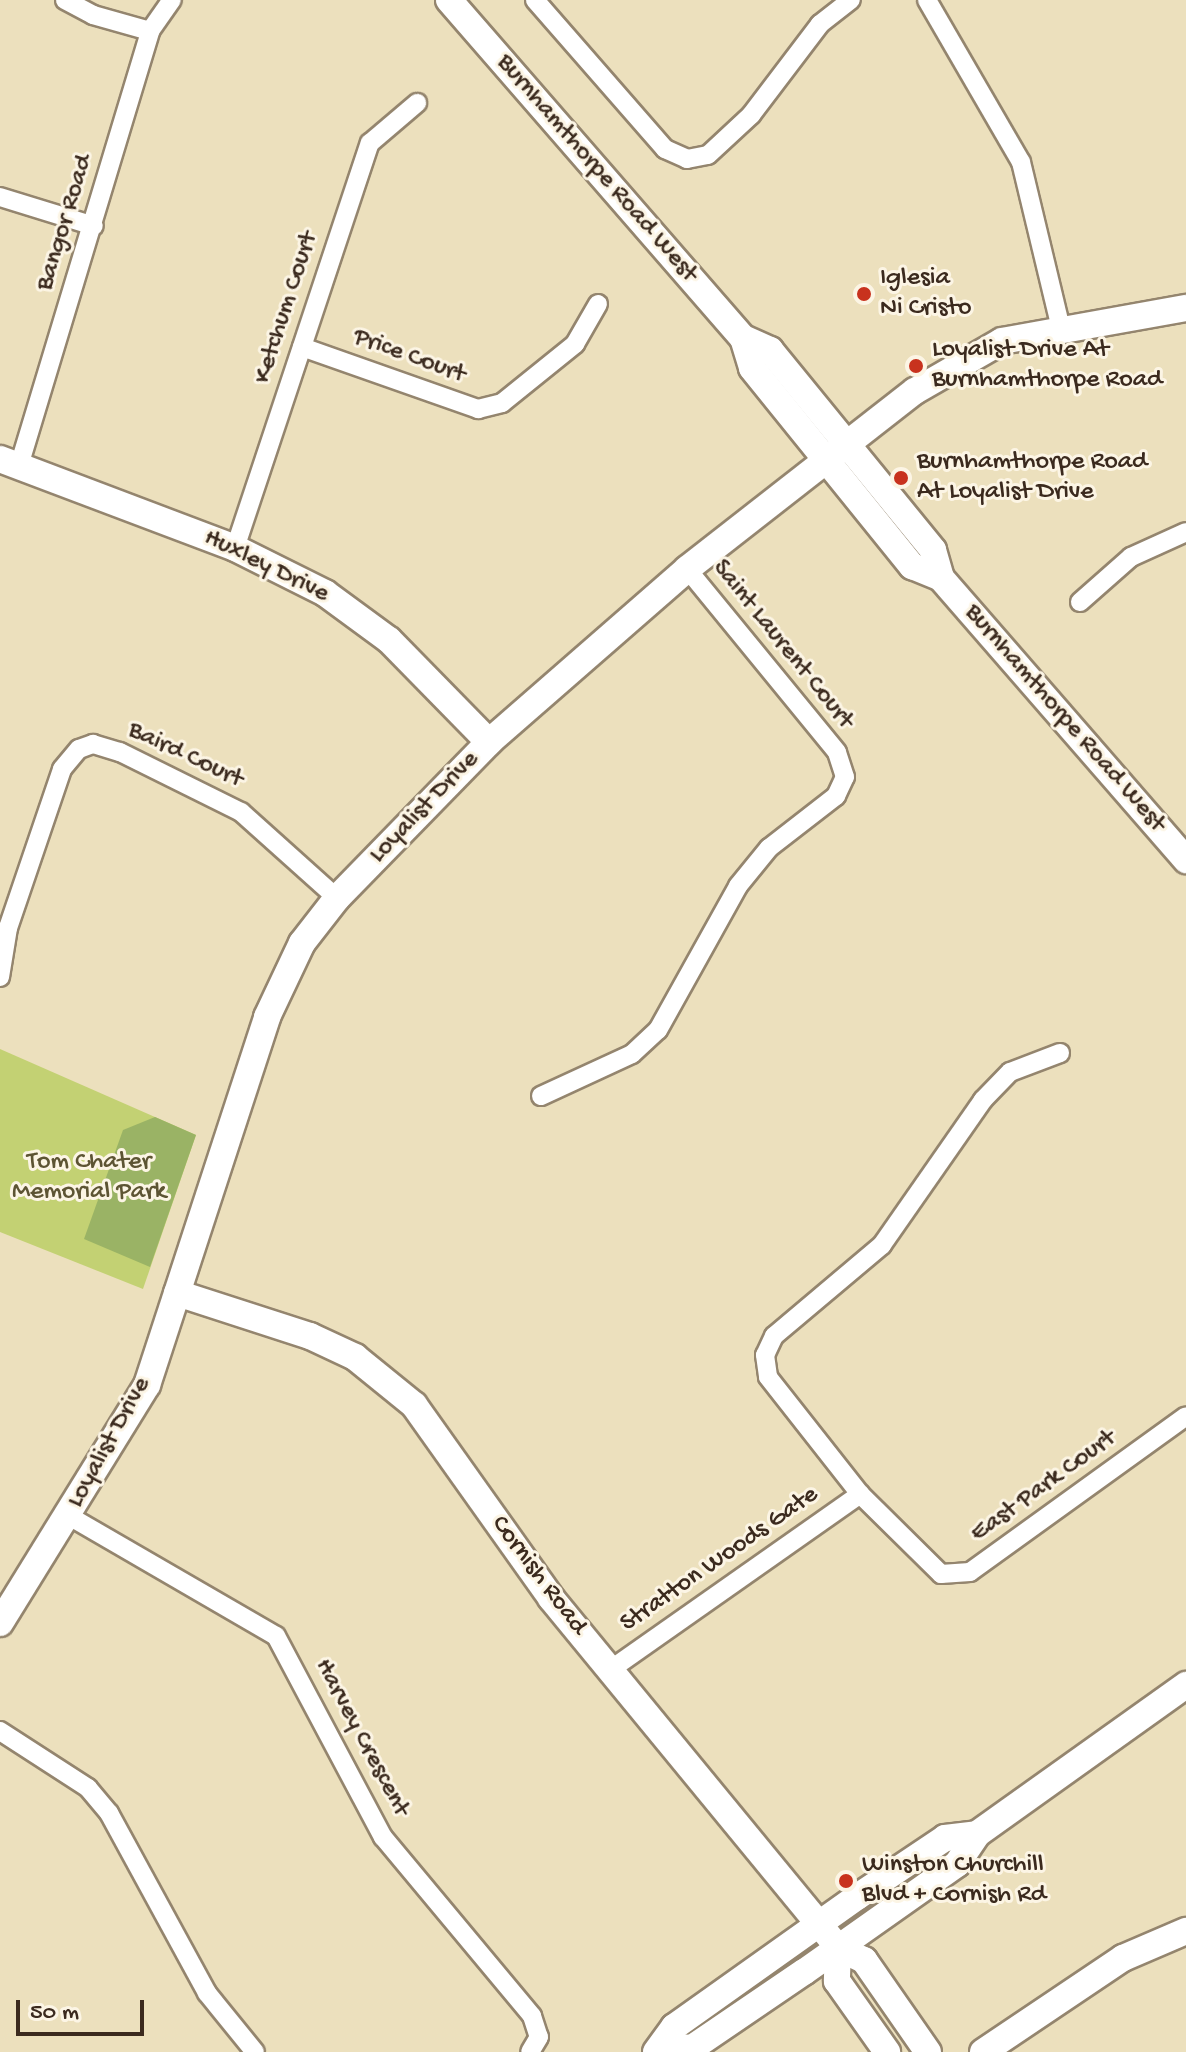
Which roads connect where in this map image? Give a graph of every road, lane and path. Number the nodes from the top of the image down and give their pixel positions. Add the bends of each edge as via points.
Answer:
1 (65, 0) edge
2 (172, 0) edge
3 (449, 0) edge
4 (535, 0) edge
5 (851, 0) edge
6 (927, 0) edge
7 (150, 31) junction
8 (417, 103) dead end
9 (0, 197) edge
10 (94, 226) junction
11 (598, 304) dead end
12 (1186, 308) edge
13 (1061, 329) junction
14 (302, 347) junction
15 (837, 450) junction
16 (9, 463) edge
17 (1186, 532) edge
18 (235, 548) junction
19 (687, 569) junction
20 (1080, 602) dead end
21 (489, 742) junction
22 (1186, 860) edge
23 (337, 898) junction
24 (0, 977) edge
25 (1060, 1053) dead end
26 (541, 1096) dead end
27 (177, 1293) junction
28 (1186, 1416) edge
29 (860, 1494) junction
30 (69, 1516) junction
31 (0, 1623) edge
32 (610, 1670) junction
33 (1186, 1685) edge
34 (0, 1731) edge
35 (977, 1834) junction
36 (818, 1923) junction
37 (1186, 1931) edge
38 (838, 1948) junction
39 (660, 2049) edge
40 (255, 2052) edge
41 (530, 2052) edge
42 (887, 2052) edge
43 (928, 2052) edge
44 (983, 2052) edge

1 - 7 street via 93,15
2 - 7 street, Bangor Road
3 - 15 street, Burnhamthorpe Road West via 743,338 770,350
4 - 5 street via 665,149 687,159 708,155 751,115 820,24
6 - 13 street via 1021,162
7 - 10 street, Bangor Road
8 - 14 street, Ketchum Court via 370,143
9 - 10 street
10 - 16 street, Bangor Road
11 - 14 street, Price Court via 575,344 502,403 478,409
12 - 13 street, Loyalist Drive
13 - 15 street, Loyalist Drive via 1002,341 976,354 915,391
14 - 18 street, Ketchum Court
15 - 19 street, Loyalist Drive
15 - 22 street, Burnhamthorpe Road West via 933,550 941,578
16 - 18 street, Huxley Drive
17 - 20 street via 1131,557
18 - 21 street, Huxley Drive via 325,593 389,640
19 - 21 street, Loyalist Drive
19 - 26 street, Saint Laurent Court via 837,752 845,777 836,796 769,848 738,886 658,1030 620,1061
21 - 23 street, Loyalist Drive
23 - 24 street, Baird Court via 241,812 120,752 93,744 79,749 62,769 8,928
23 - 27 street, Loyalist Drive via 302,943 267,1017
25 - 29 street, East Park Court via 1010,1072 983,1100 882,1245 774,1336 765,1355 768,1377
27 - 30 street, Loyalist Drive via 147,1385
27 - 32 street, Cornish Road via 310,1336 388,1379 414,1405 551,1598
28 - 29 street, East Park Court via 970,1572 941,1574
29 - 32 street, Stratton Woods Gate
30 - 31 street, Loyalist Drive
30 - 41 street, Harvey Crescent via 276,1636 383,1837 532,2016 539,2037
32 - 36 street, Cornish Road
33 - 35 street
34 - 40 street via 88,1788 109,1813 207,1993
35 - 36 street via 945,1838
35 - 38 street via 957,1864
36 - 38 street, Cornish Road
36 - 39 street via 674,2027
37 - 44 street via 1123,1958
38 - 39 street via 692,2048
38 - 42 street via 837,1981
38 - 43 street, Cornish Road via 864,1960

